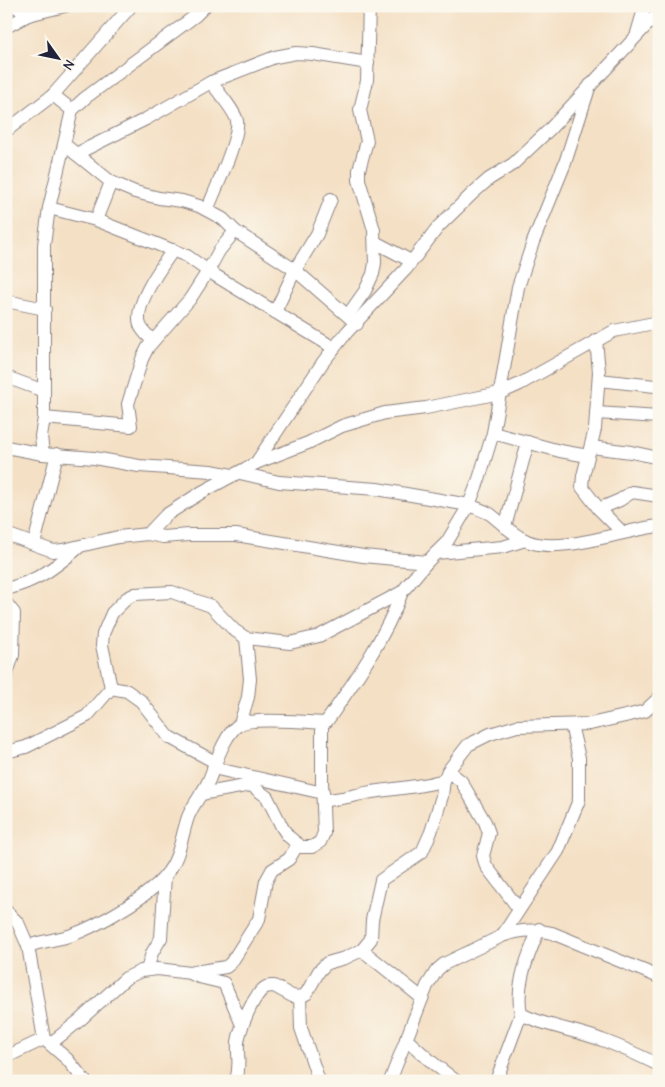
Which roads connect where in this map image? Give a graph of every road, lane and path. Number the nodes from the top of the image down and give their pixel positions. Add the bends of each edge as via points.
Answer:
1 (16, 6) edge
2 (65, 6) edge
3 (131, 6) edge
4 (204, 6) edge
5 (369, 6) edge
6 (644, 6) edge
7 (34, 11) edge
8 (659, 12) edge
9 (6, 27) edge
10 (636, 36) junction
11 (368, 63) junction
12 (211, 82) junction
13 (590, 85) junction
14 (53, 95) junction
15 (72, 110) junction
16 (6, 131) edge
17 (65, 145) junction
18 (76, 154) junction
19 (111, 182) junction
20 (331, 199) dead end
21 (49, 208) junction
22 (207, 210) junction
23 (96, 220) junction
24 (235, 231) junction
25 (376, 242) junction
26 (173, 250) junction
27 (412, 261) junction
28 (295, 270) junction
29 (208, 271) junction
30 (6, 302) edge
31 (45, 310) junction
32 (275, 312) junction
33 (352, 319) junction
34 (659, 322) edge
35 (596, 340) junction
36 (152, 341) junction
37 (334, 348) junction
38 (6, 377) edge
39 (599, 380) junction
40 (659, 384) edge
41 (44, 391) junction
42 (500, 393) junction
43 (596, 413) junction
44 (659, 417) edge
45 (44, 418) junction
46 (493, 434) junction
47 (528, 442) junction
48 (6, 447) edge
49 (590, 452) junction
50 (43, 454) junction
51 (56, 454) junction
52 (659, 458) edge
53 (256, 463) junction
54 (236, 474) junction
55 (659, 496) edge
56 (469, 505) junction
57 (599, 509) junction
58 (659, 526) edge
59 (506, 527) junction
60 (622, 532) junction
61 (6, 534) edge
62 (148, 534) junction
63 (525, 540) junction
64 (34, 544) junction
65 (80, 547) junction
66 (432, 558) junction
67 (6, 589) edge
68 (402, 592) junction
69 (6, 603) edge
70 (246, 638) junction
71 (6, 676) edge
72 (111, 688) junction
73 (659, 698) edge
74 (322, 723) junction
75 (240, 724) junction
76 (570, 725) junction
77 (6, 752) edge
78 (214, 765) junction
79 (446, 775) junction
80 (201, 794) junction
81 (323, 796) junction
82 (298, 844) junction
83 (165, 876) junction
84 (520, 909) junction
85 (6, 910) edge
86 (538, 929) junction
87 (502, 936) junction
88 (28, 946) junction
89 (362, 950) junction
90 (147, 970) junction
91 (190, 973) junction
92 (659, 977) edge
93 (300, 997) junction
94 (422, 998) junction
95 (522, 1014) junction
96 (242, 1025) junction
97 (406, 1039) junction
98 (47, 1041) junction
99 (6, 1057) edge
100 (659, 1065) edge
101 (85, 1081) edge
102 (236, 1081) edge
103 (319, 1081) edge
104 (390, 1081) edge
105 (456, 1081) edge
106 (496, 1081) edge

1 - 7 street
2 - 7 street
3 - 14 street
4 - 15 street
5 - 11 street
6 - 10 street
7 - 9 street
8 - 10 street
10 - 13 street
11 - 12 street via 296,53 275,57
11 - 25 street via 360,110 367,141 359,180
12 - 18 street
12 - 22 street via 237,123 228,159
13 - 27 street via 512,164 489,179 438,226
13 - 42 street via 518,287
14 - 15 street
14 - 16 street
15 - 17 street
17 - 18 street
17 - 21 street
18 - 19 street
19 - 22 street via 135,192 182,201
19 - 23 street
20 - 28 street via 317,234
21 - 23 street
21 - 31 street via 44,244
22 - 24 street
23 - 26 street
24 - 28 street
24 - 29 street
25 - 27 street
25 - 33 street via 373,274
26 - 29 street
26 - 36 street via 141,309 141,328
27 - 33 street
28 - 32 street
28 - 33 street
29 - 32 street
29 - 36 street via 177,314
30 - 31 street
31 - 41 street
32 - 37 street
33 - 37 street
34 - 35 street via 614,331
35 - 39 street
35 - 42 street
36 - 45 street via 142,359 128,404 131,426
37 - 53 street
38 - 41 street
39 - 40 street
39 - 43 street
41 - 45 street
42 - 46 street
42 - 53 street via 385,413 342,426
43 - 44 street
43 - 49 street
45 - 50 street
46 - 47 street
46 - 56 street
47 - 49 street via 560,451
47 - 59 street
48 - 50 street
49 - 52 street via 631,452
49 - 57 street via 582,487
50 - 51 street
51 - 54 street via 139,466
51 - 64 street
53 - 54 street
54 - 56 street via 279,482 377,489
54 - 62 street via 166,515
55 - 57 street via 632,492
56 - 59 street
56 - 66 street via 447,542
57 - 60 street
58 - 60 street
59 - 63 street
60 - 63 street via 576,543 538,545
61 - 64 street
62 - 65 street
62 - 66 street via 163,537 236,535 363,556
63 - 66 street via 503,547
64 - 65 street via 53,551
65 - 67 street via 49,572
66 - 68 street
68 - 70 street via 319,636 290,643
68 - 74 street via 395,611 366,660 327,721
69 - 71 street via 14,613 13,655
70 - 72 street via 211,606 172,592 135,594 112,613 103,634 102,645
70 - 75 street via 250,679
72 - 77 street via 87,716 26,747
72 - 78 street via 127,691 141,701 169,737
73 - 76 street via 645,711 590,724
74 - 75 street via 268,721
74 - 81 street
75 - 78 street via 222,746
76 - 79 street via 517,726 490,734 468,745
76 - 84 street via 579,758 579,800 558,850
78 - 80 street
78 - 81 street
79 - 81 street via 431,784 342,800
79 - 84 street via 461,781 485,822 489,833 484,856 486,866
79 - 89 street via 431,832 422,852 381,880 371,940
80 - 82 street via 251,785 267,797 282,828
80 - 83 street via 189,816 180,850
81 - 82 street via 324,833 320,842 312,847
82 - 91 street via 289,860 272,870 266,881 259,919 230,963 226,967
83 - 88 street via 131,904 103,920 74,934
83 - 90 street via 161,938
84 - 87 street
85 - 88 street via 18,923
86 - 87 street
86 - 92 street
86 - 95 street via 521,978
87 - 94 street via 444,964 437,970
88 - 98 street via 41,1030
89 - 93 street via 327,962 306,994
89 - 94 street
90 - 91 street
90 - 98 street via 126,978 80,1020
91 - 96 street via 224,983
93 - 96 street via 274,986 265,988
93 - 103 street via 301,1028
94 - 97 street
95 - 100 street via 602,1040
95 - 106 street
96 - 102 street
97 - 104 street
97 - 105 street
98 - 99 street
98 - 101 street

